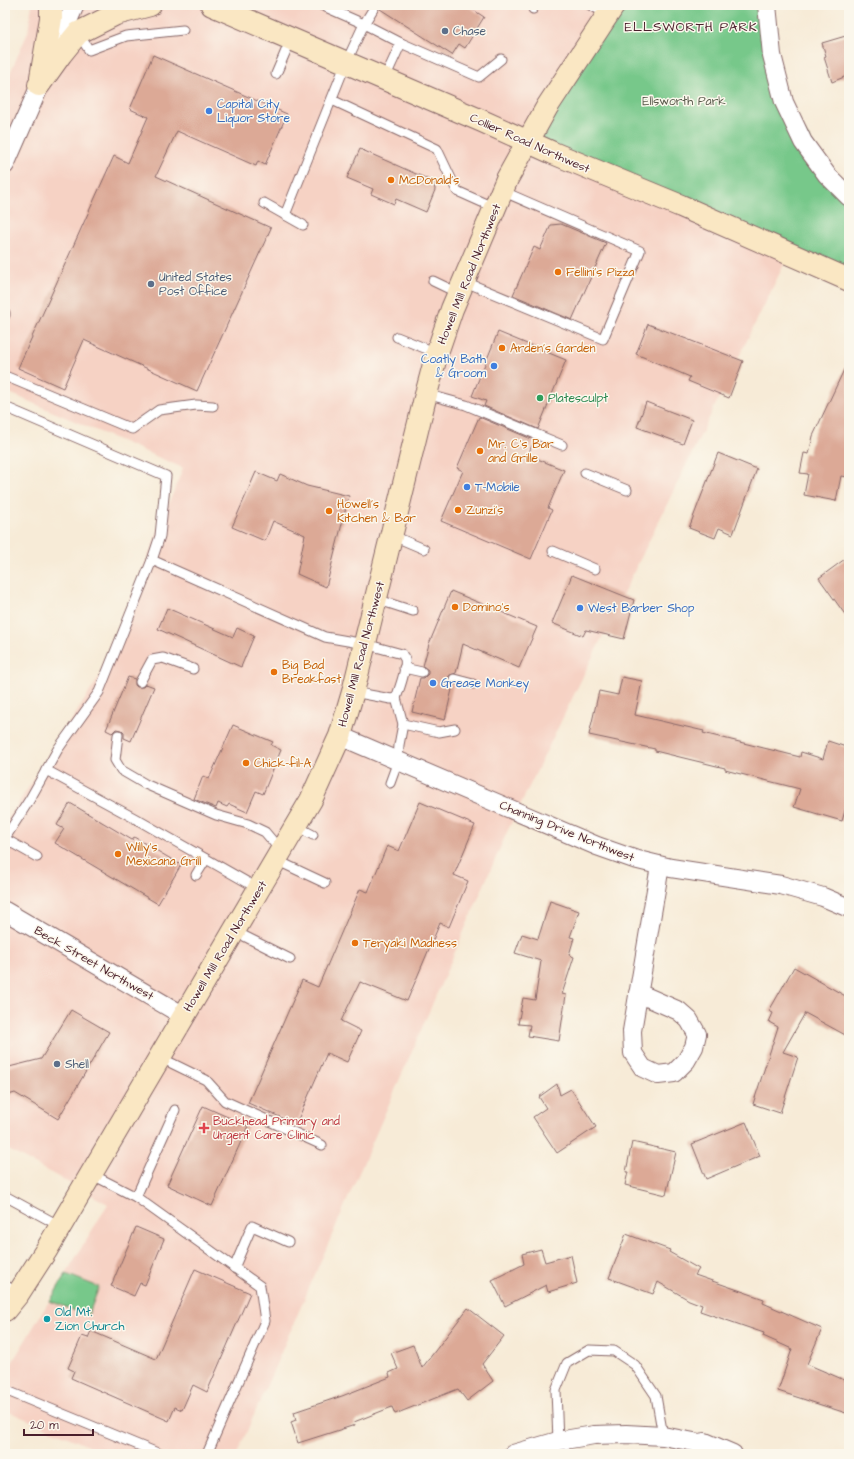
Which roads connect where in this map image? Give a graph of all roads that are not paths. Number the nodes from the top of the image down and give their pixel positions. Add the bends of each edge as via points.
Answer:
1 (51, 5) edge
2 (75, 5) edge
3 (150, 5) edge
4 (212, 5) edge
5 (321, 5) edge
6 (767, 5) edge
7 (375, 6) edge
8 (604, 8) edge
9 (341, 9) edge
10 (364, 24) junction
11 (183, 30) dead end
12 (78, 33) junction
13 (291, 39) junction
14 (401, 43) junction
15 (501, 59) dead end
16 (346, 63) junction
17 (276, 74) dead end
18 (384, 80) junction
19 (39, 85) junction
20 (332, 100) junction
21 (527, 142) junction
22 (5, 165) edge
23 (849, 197) edge
24 (498, 200) junction
25 (264, 202) dead end
26 (285, 215) junction
27 (302, 225) dead end
28 (849, 280) edge
29 (432, 281) dead end
30 (461, 287) junction
31 (397, 337) dead end
32 (437, 353) junction
33 (5, 376) edge
34 (426, 394) junction
35 (213, 406) dead end
36 (5, 407) edge
37 (562, 445) dead end
38 (585, 473) dead end
39 (627, 490) dead end
40 (391, 536) junction
41 (424, 549) dead end
42 (553, 551) dead end
43 (152, 560) junction
44 (595, 569) dead end
45 (376, 599) junction
46 (414, 611) dead end
47 (365, 644) junction
48 (404, 668) junction
49 (193, 669) dead end
50 (422, 672) dead end
51 (454, 680) dead end
52 (140, 682) dead end
53 (473, 684) dead end
54 (353, 692) junction
55 (396, 698) junction
56 (403, 724) junction
57 (455, 729) dead end
58 (118, 735) dead end
59 (340, 736) junction
60 (398, 761) junction
61 (46, 770) junction
62 (390, 783) dead end
63 (5, 839) edge
64 (279, 855) junction
65 (37, 857) dead end
66 (206, 859) junction
67 (660, 866) junction
68 (196, 875) dead end
69 (325, 883) dead end
70 (259, 889) junction
71 (849, 908) edge
72 (5, 911) edge
73 (234, 931) junction
74 (290, 959) dead end
75 (638, 993) junction
76 (184, 1016) junction
77 (159, 1057) junction
78 (175, 1110) dead end
79 (322, 1145) dead end
80 (91, 1174) junction
81 (5, 1196) edge
82 (136, 1197) junction
83 (60, 1226) junction
84 (288, 1242) dead end
85 (234, 1268) junction
86 (9, 1296) edge
87 (5, 1390) edge
88 (663, 1436) junction
89 (558, 1441) junction
90 (160, 1454) edge
91 (207, 1454) edge
92 (513, 1454) edge
93 (733, 1454) edge

1 - 19 main road
2 - 19 street
3 - 12 main road via 116,14
4 - 13 main road, Collier Road Northwest
5 - 9 lane
6 - 23 street via 772,55 784,102 803,142 827,175
7 - 10 lane
8 - 21 main road, Howell Mill Road Northwest
9 - 10 lane
10 - 14 lane
10 - 16 lane
11 - 12 lane via 126,36 89,50
12 - 19 main road
13 - 16 main road, Collier Road Northwest
13 - 17 lane
14 - 15 lane via 479,77
14 - 18 lane
16 - 18 main road, Collier Road Northwest
16 - 20 lane
18 - 21 main road, Collier Road Northwest
19 - 22 street
20 - 24 lane via 437,149 456,191
20 - 26 lane
21 - 24 main road, Howell Mill Road Northwest
21 - 28 main road, Collier Road Northwest
24 - 30 main road, Howell Mill Road Northwest
24 - 30 lane via 640,251 603,339
25 - 26 lane
26 - 27 lane
29 - 30 lane
30 - 32 main road, Howell Mill Road Northwest
31 - 32 lane
32 - 34 main road, Howell Mill Road Northwest
33 - 35 lane via 132,429 159,410 196,405
34 - 37 lane via 466,405
34 - 40 main road, Howell Mill Road Northwest
36 - 43 lane via 166,476 160,536
38 - 39 lane
40 - 41 lane
40 - 45 main road, Howell Mill Road Northwest
42 - 44 lane
43 - 47 lane via 325,637
43 - 61 lane via 99,692
45 - 46 lane
45 - 47 main road, Howell Mill Road Northwest
47 - 48 lane via 402,654 405,659
47 - 54 main road, Howell Mill Road Northwest
48 - 50 lane
48 - 55 lane
49 - 52 lane via 163,658 152,660
51 - 53 lane
54 - 55 lane via 391,700
54 - 59 main road, Howell Mill Road Northwest
55 - 56 lane
56 - 57 lane via 439,732
56 - 60 lane
58 - 64 lane via 115,760 121,770 145,784 216,815 266,832
59 - 60 street, Channing Drive Northwest
59 - 64 main road, Howell Mill Road Northwest via 311,800 304,830
60 - 62 lane
60 - 67 street, Channing Drive Northwest via 597,846
61 - 63 lane
61 - 66 lane
63 - 65 lane
64 - 69 lane
64 - 70 main road, Howell Mill Road Northwest
66 - 68 lane
66 - 70 lane
67 - 71 street, Channing Drive Northwest via 781,885 823,897
67 - 75 street
70 - 73 main road, Howell Mill Road Northwest
72 - 76 street, Beck Street Northwest
73 - 74 lane
73 - 76 main road, Howell Mill Road Northwest
75 - 75 street via 679,1011 689,1020 697,1034 694,1047 686,1061 674,1072 658,1075 643,1068 633,1053 632,1031
76 - 77 main road, Howell Mill Road Northwest
77 - 79 lane via 206,1080 225,1101
77 - 80 main road, Howell Mill Road Northwest
78 - 82 lane
80 - 82 lane
80 - 83 main road, Howell Mill Road Northwest
81 - 83 lane
82 - 85 lane
83 - 86 main road, Howell Mill Road Northwest
84 - 85 lane via 252,1226
85 - 91 lane via 260,1286 265,1321
87 - 90 lane
88 - 89 street via 594,1435
88 - 89 lane via 656,1396 635,1365 614,1351 589,1350 567,1363 556,1390
88 - 93 street via 705,1442
89 - 92 street

